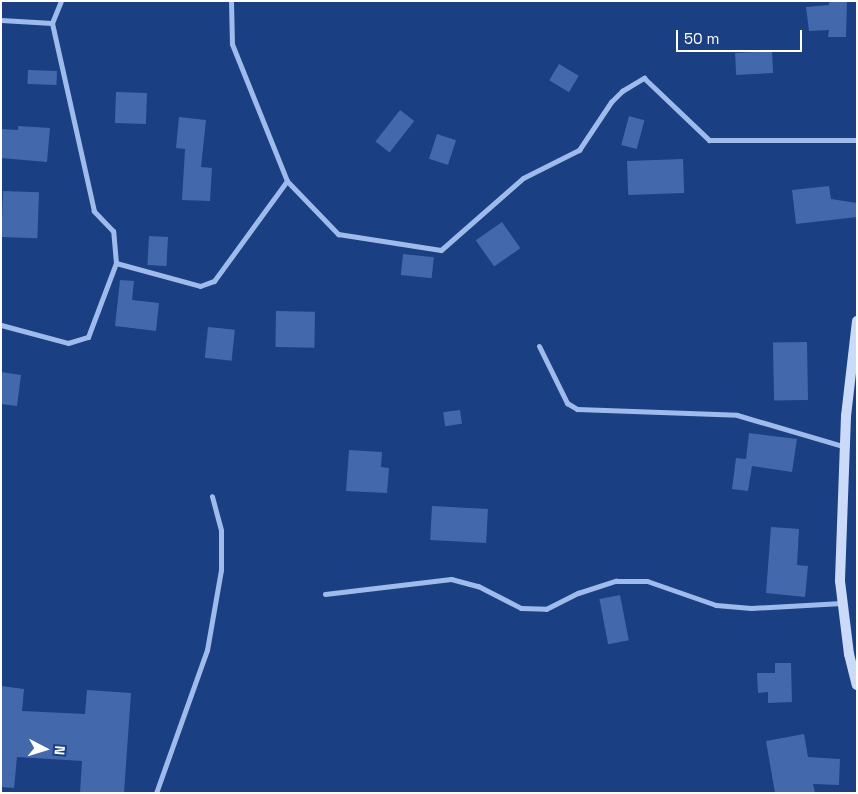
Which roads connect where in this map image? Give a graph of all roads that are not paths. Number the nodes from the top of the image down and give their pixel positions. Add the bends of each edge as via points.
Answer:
1 (61, 1) edge
2 (232, 1) edge
3 (1, 20) edge
4 (52, 22) junction
5 (857, 140) edge
6 (287, 181) junction
7 (116, 263) junction
8 (857, 321) edge
9 (1, 325) edge
10 (539, 346) dead end
11 (847, 447) junction
12 (212, 496) dead end
13 (325, 594) dead end
14 (843, 602) junction
15 (857, 685) edge
16 (156, 793) edge

1 - 4 street
2 - 6 street via 232,44
3 - 4 street
4 - 7 street via 94,211 113,231
5 - 6 street via 709,140 644,78 622,90 611,102 579,150 523,178 441,250 338,234
6 - 7 street via 214,281 200,286
7 - 9 street via 88,337 68,343
8 - 11 street via 846,416
10 - 11 street via 567,403 577,409 737,414
11 - 14 street via 842,511
12 - 16 street via 220,530 221,570 207,650
13 - 14 street via 451,579 478,586 521,608 546,610 578,593 616,581 646,581 716,605 751,608
14 - 15 street via 849,654

